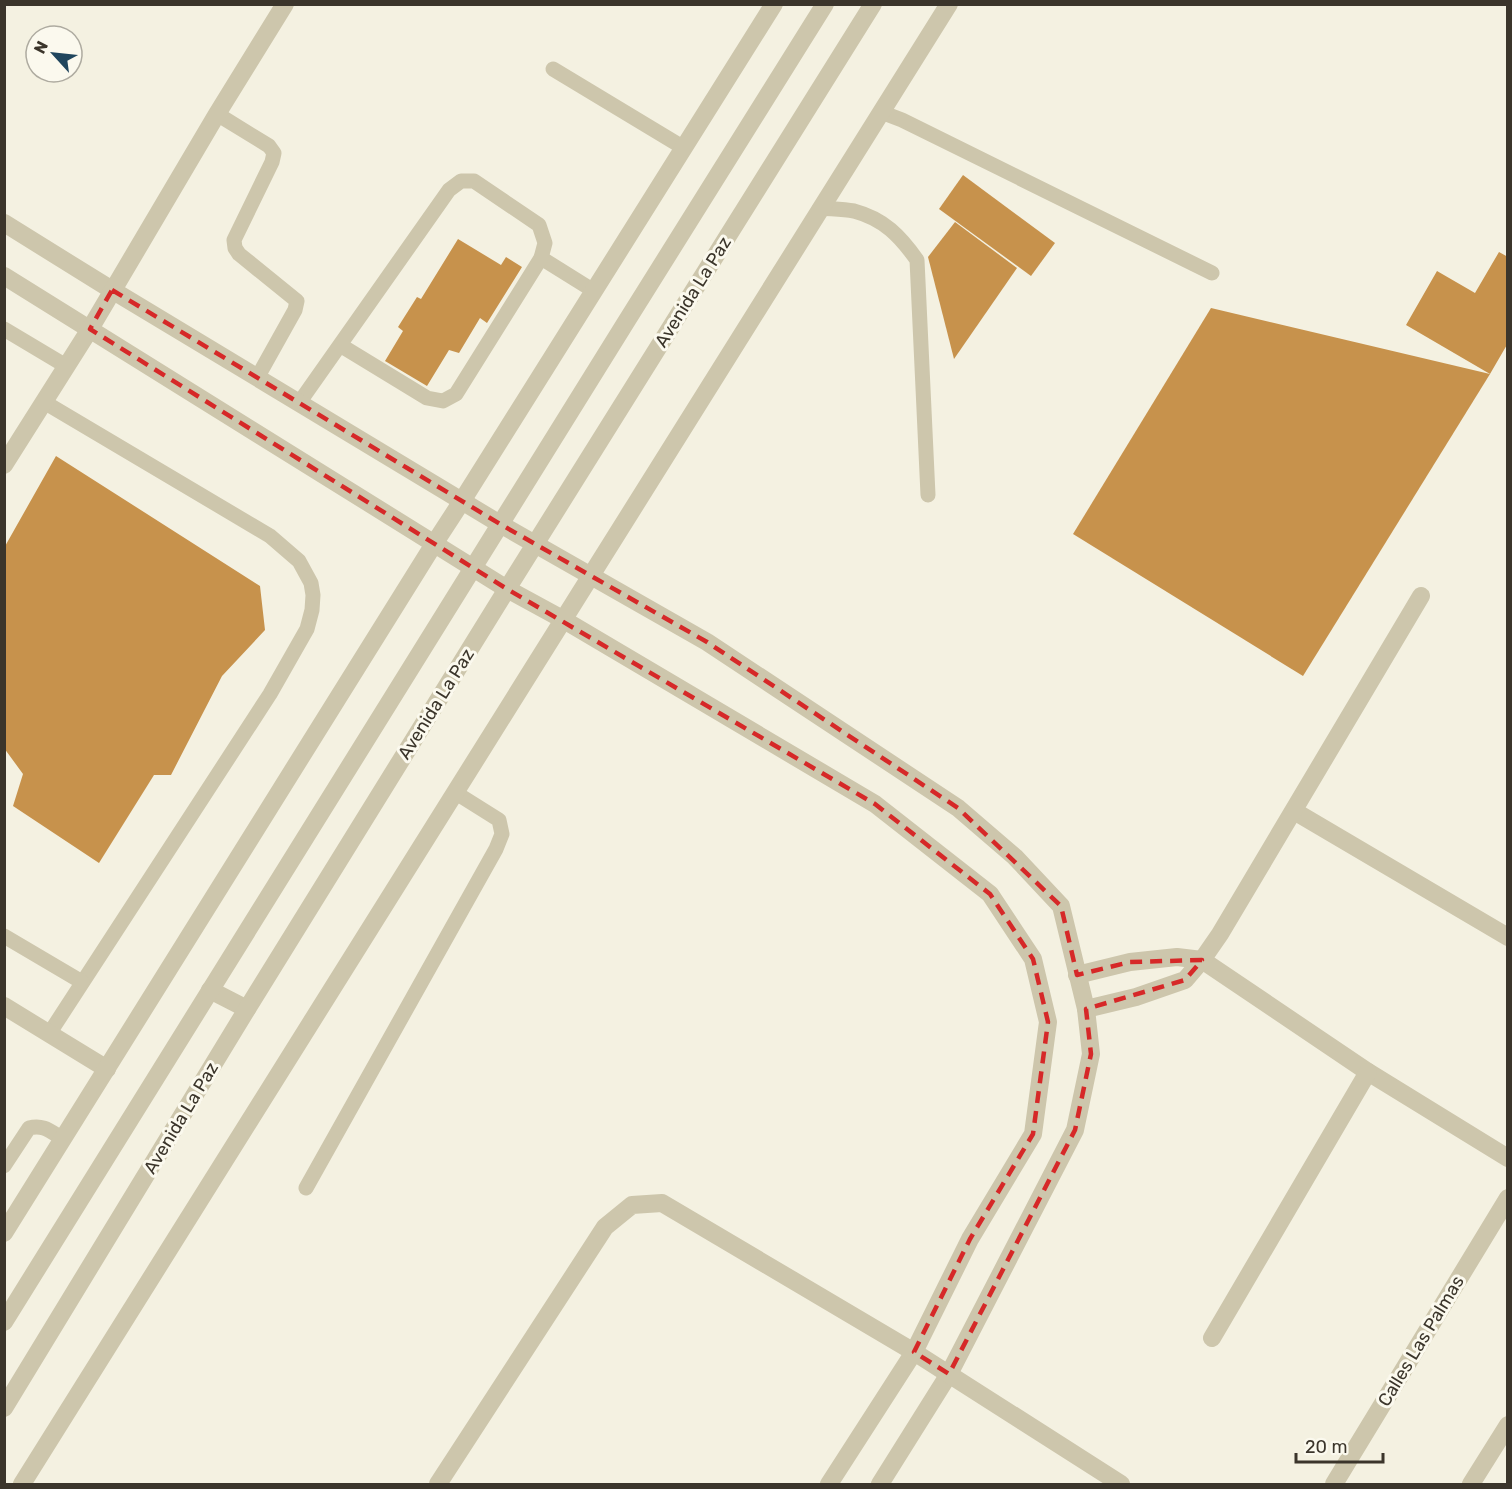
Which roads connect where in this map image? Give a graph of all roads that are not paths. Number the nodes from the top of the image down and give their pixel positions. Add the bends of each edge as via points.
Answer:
1 (285, 4) edge
2 (774, 4) edge
3 (873, 4) edge
4 (949, 4) edge
5 (823, 5) edge
6 (553, 69) dead end
7 (881, 112) junction
8 (217, 114) junction
9 (684, 148) junction
10 (820, 208) junction
11 (4, 223) edge
12 (541, 258) junction
13 (1212, 273) dead end
14 (4, 276) edge
15 (112, 290) junction
16 (594, 291) junction
17 (4, 329) edge
18 (90, 329) junction
19 (340, 345) junction
20 (66, 366) junction
21 (257, 378) junction
22 (44, 402) junction
23 (299, 404) junction
24 (4, 465) edge
25 (928, 495) dead end
26 (462, 501) junction
27 (500, 524) junction
28 (434, 544) junction
29 (535, 545) junction
30 (473, 567) junction
31 (590, 576) junction
32 (507, 589) junction
33 (1421, 596) dead end
34 (564, 620) junction
35 (456, 793) junction
36 (1294, 810) junction
37 (4, 936) edge
38 (1508, 937) edge
39 (1202, 960) junction
40 (1077, 975) junction
41 (82, 982) junction
42 (210, 990) junction
43 (4, 1006) edge
44 (247, 1009) junction
45 (1086, 1009) junction
46 (49, 1034) junction
47 (107, 1069) junction
48 (1368, 1072) junction
49 (63, 1139) junction
50 (1508, 1158) edge
51 (4, 1166) edge
52 (306, 1188) dead end
53 (1508, 1198) edge
54 (4, 1233) edge
55 (4, 1322) edge
56 (1212, 1338) dead end
57 (914, 1352) junction
58 (949, 1374) junction
59 (4, 1408) edge
60 (1508, 1425) edge
61 (22, 1485) edge
62 (438, 1485) edge
63 (829, 1485) edge
64 (879, 1485) edge
65 (1121, 1485) edge
66 (1334, 1485) edge
67 (1471, 1485) edge

1 - 8 street
2 - 9 street
3 - 29 street, Avenida La Paz
4 - 7 street
5 - 27 street
6 - 9 lane
7 - 10 street
7 - 13 lane
8 - 15 street
8 - 21 lane via 274,153 234,240 235,248 297,302
9 - 16 street
10 - 25 lane via 853,211 878,219 901,238 917,260
10 - 31 street
11 - 15 street
12 - 16 lane
12 - 19 lane via 456,394 443,401 428,398
12 - 19 lane via 545,243 539,225 474,181 460,181 448,190
14 - 18 street
15 - 18 street
15 - 21 street
16 - 26 street
17 - 20 lane
18 - 20 street
18 - 28 street
19 - 23 lane
20 - 22 street
21 - 23 street
22 - 24 street
22 - 41 lane via 270,536 299,561 313,595 307,629 270,694
23 - 26 street
26 - 27 street
26 - 28 street
27 - 29 street
27 - 30 street
28 - 30 street
28 - 47 street
29 - 31 street
29 - 32 street, Avenida La Paz
30 - 32 street
30 - 42 street
31 - 34 street
31 - 40 street via 707,642 958,808 1015,857 1061,906
32 - 34 street
32 - 44 street, Avenida La Paz
33 - 36 street
34 - 35 street
34 - 57 street via 875,804 990,894 1033,959 1048,1022 1033,1134 970,1239
35 - 52 lane via 498,820 502,834
35 - 61 street
36 - 38 street
36 - 39 street
37 - 41 lane
39 - 40 street via 1177,957 1130,962
39 - 45 street via 1185,980
39 - 48 street
40 - 45 street
41 - 46 lane
42 - 44 street
42 - 55 street
43 - 46 street
44 - 59 street, Avenida La Paz
45 - 58 street via 1091,1054 1075,1130
46 - 47 street
47 - 49 street
48 - 50 street
48 - 56 street
49 - 51 lane via 38,1125 29,1128
49 - 54 street
53 - 66 street, Calles Las Palmas
57 - 58 street
57 - 62 street via 662,1203 632,1205 605,1227
57 - 63 street
58 - 64 street
58 - 65 street
60 - 67 street

